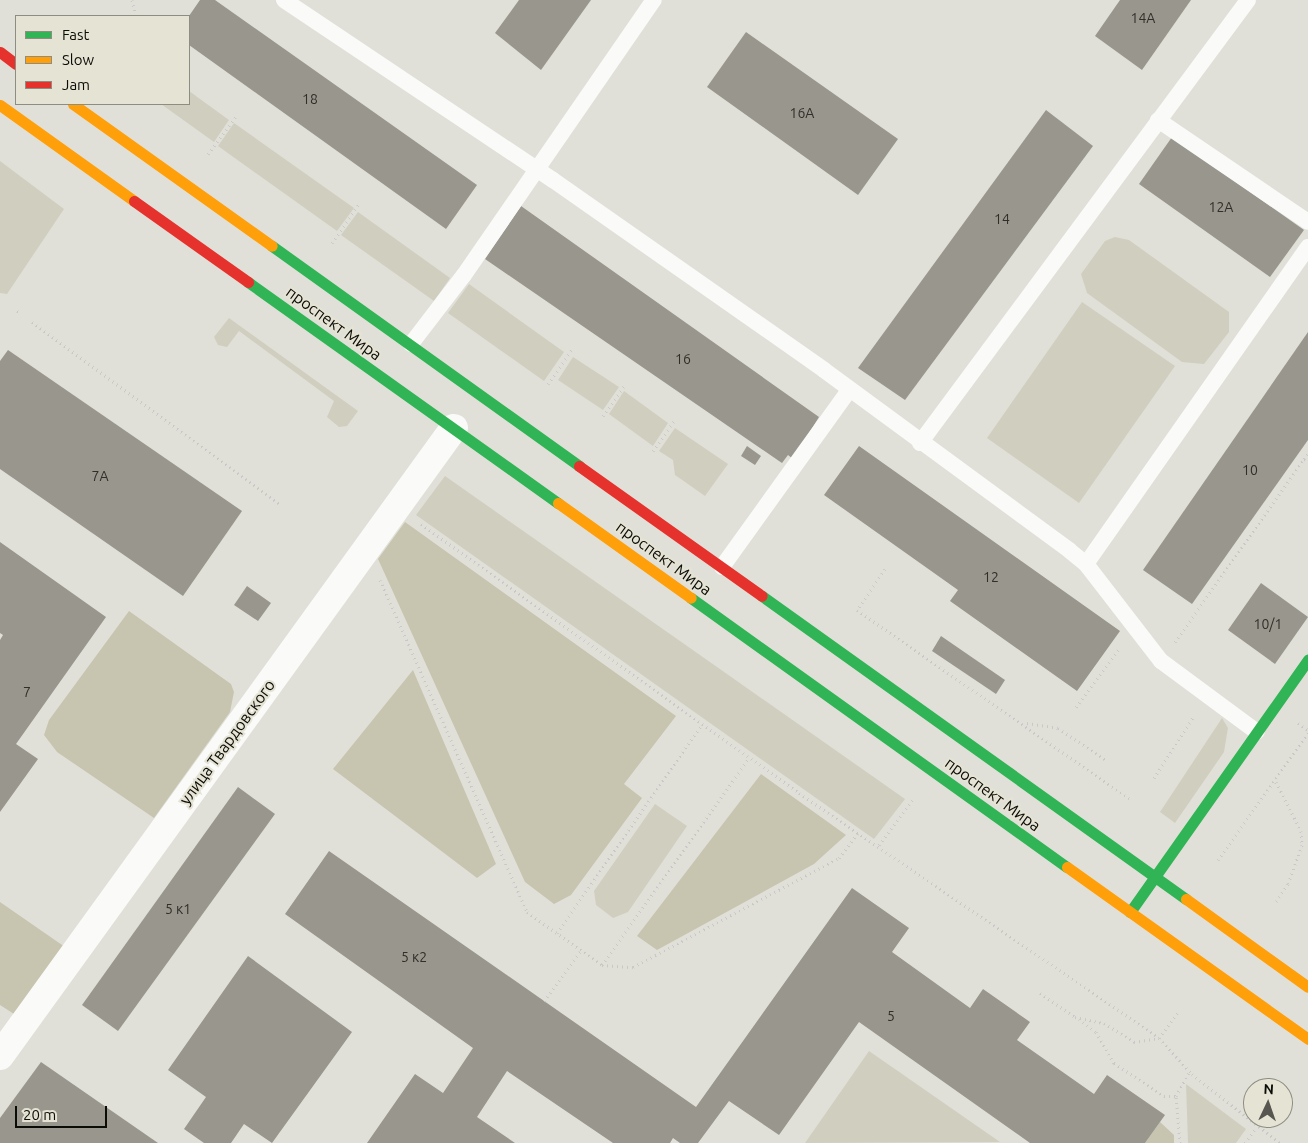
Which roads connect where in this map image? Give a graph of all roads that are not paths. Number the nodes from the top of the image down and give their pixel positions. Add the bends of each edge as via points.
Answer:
1 (284, 0) edge
2 (654, 0) edge
3 (1248, 0) edge
4 (0, 52) edge
5 (15, 63) edge
6 (0, 105) edge
7 (74, 105) edge
8 (1158, 120) junction
9 (537, 168) junction
10 (1308, 222) edge
11 (1308, 247) edge
12 (411, 344) junction
13 (849, 390) junction
14 (454, 428) junction
15 (920, 443) junction
16 (1086, 564) junction
17 (722, 567) junction
18 (1308, 660) edge
19 (1257, 732) junction
20 (1155, 878) junction
21 (1130, 912) junction
22 (1308, 987) edge
23 (1308, 1039) edge
24 (0, 1056) edge

1 - 9 lane
2 - 9 lane
3 - 8 lane
4 - 5 main road
6 - 14 main road, проспект Мира
7 - 12 main road, проспект Мира
8 - 10 lane
8 - 15 lane
9 - 12 lane
9 - 13 lane
11 - 16 lane
12 - 17 main road, проспект Мира
13 - 15 lane
13 - 17 lane
14 - 21 main road, проспект Мира
14 - 24 street, улица Твардовского
15 - 16 lane
16 - 19 lane via 1161,661
17 - 20 main road, проспект Мира
18 - 19 main road
19 - 20 main road
20 - 21 main road
20 - 22 main road, проспект Мира
21 - 23 main road, проспект Мира

